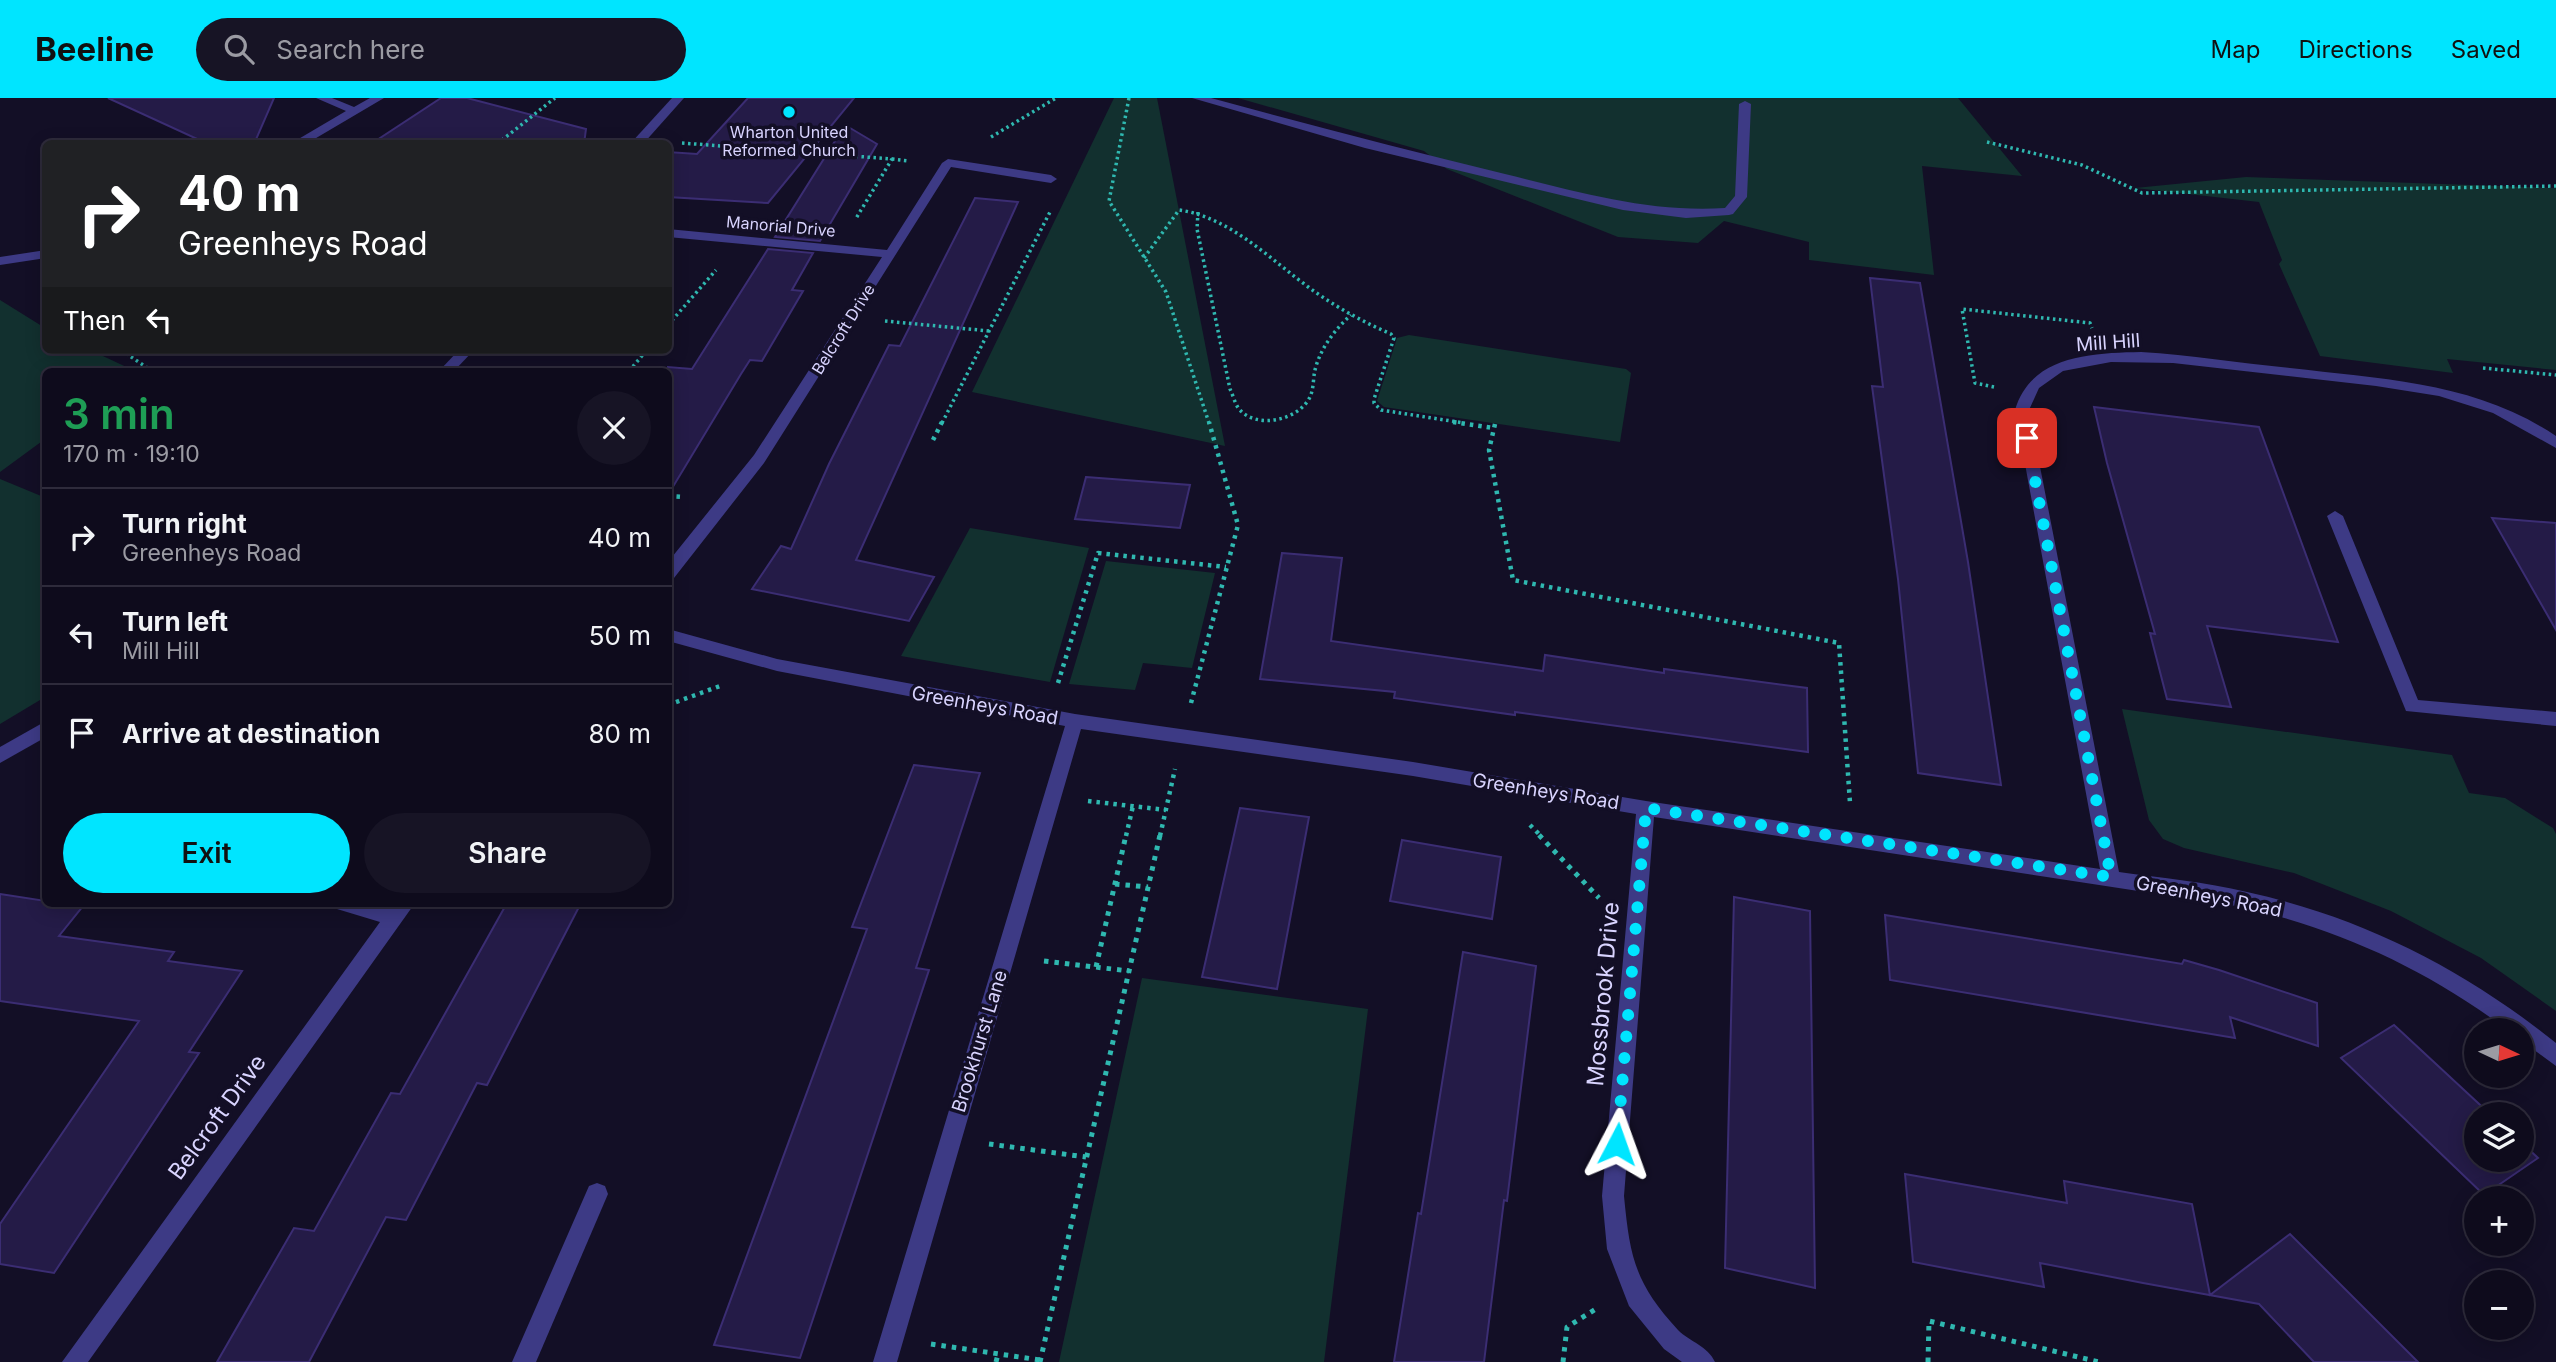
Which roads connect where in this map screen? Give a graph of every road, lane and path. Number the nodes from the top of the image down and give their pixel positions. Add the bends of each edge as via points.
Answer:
1 (321, 98) edge
2 (378, 98) edge
3 (555, 98) edge
4 (678, 98) edge
5 (1056, 98) edge
6 (1129, 98) edge
7 (1198, 98) edge
8 (1745, 104) dead end
9 (355, 111) junction
10 (303, 140) edge
11 (502, 140) edge
12 (640, 140) edge
13 (1987, 142) dead end
14 (672, 144) edge
15 (959, 165) junction
16 (1052, 179) joint
17 (2556, 186) edge
18 (1198, 212) junction
19 (672, 233) edge
20 (742, 240) junction
21 (838, 249) junction
22 (890, 254) junction
23 (42, 255) edge
24 (1144, 258) junction
25 (0, 261) edge
26 (1351, 315) junction
27 (850, 318) junction
28 (672, 320) edge
29 (989, 331) junction
30 (127, 354) edge
31 (463, 354) edge
32 (644, 354) edge
33 (2104, 358) junction
34 (148, 368) edge
35 (449, 368) edge
36 (632, 368) edge
37 (2027, 392) junction
38 (933, 440) dead end
39 (2556, 443) edge
40 (2335, 516) dead end
41 (1226, 567) junction
42 (672, 569) edge
43 (672, 636) edge
44 (1048, 716) junction
45 (2556, 719) edge
46 (1075, 721) junction
47 (42, 734) edge
48 (1182, 736) junction
49 (0, 756) edge
50 (1488, 782) junction
51 (1052, 797) junction
52 (1133, 806) junction
53 (1646, 808) junction
54 (1166, 810) junction
55 (1853, 839) junction
56 (2111, 877) junction
57 (1115, 884) junction
58 (1148, 887) junction
59 (375, 907) edge
60 (399, 910) edge
61 (1634, 935) junction
62 (1004, 957) junction
63 (1096, 967) junction
64 (1129, 971) junction
65 (2556, 1056) edge
66 (950, 1138) junction
67 (1086, 1157) junction
68 (597, 1194) dead end
69 (1632, 1287) junction
70 (892, 1338) junction
71 (998, 1354) junction
72 (1040, 1361) edge
73 (74, 1362) edge
74 (524, 1362) edge
75 (885, 1362) edge
76 (996, 1362) edge
77 (1563, 1362) edge
78 (1703, 1362) edge
79 (1928, 1362) edge
80 (2099, 1362) edge

1 - 9 street
2 - 9 street
3 - 11 path
4 - 12 street
5 - 15 path via 1000,130
6 - 24 path via 1110,201
7 - 8 street via 1623,206 1686,214 1729,211 1741,197
9 - 10 street
13 - 17 path via 2082,165 2142,193
14 - 21 path via 892,159
15 - 16 street
15 - 22 street, Belcroft Drive via 948,163
16 - 29 path via 1056,201
18 - 24 path via 1179,211
18 - 26 path
18 - 26 path via 1197,229 1230,389 1239,409 1248,416 1279,419 1304,407 1321,355
19 - 20 street, Manorial Drive
20 - 21 street, Manorial Drive
20 - 28 path
21 - 22 street, Manorial Drive
22 - 27 street, Belcroft Drive
23 - 25 street
24 - 41 path via 1166,292 1238,525
26 - 55 path via 1394,338 1374,399 1381,410 1495,426 1489,450 1513,580 1839,643
27 - 29 path
27 - 42 street, Belcroft Drive via 759,459
29 - 38 path
30 - 34 path
31 - 35 street
32 - 36 path
33 - 37 street, Mill Hill via 2056,368
33 - 37 path via 2090,323 1962,309 1975,383
33 - 39 street, Mill Hill via 2170,360 2413,386 2495,408
37 - 56 street via 2022,410
40 - 45 street via 2412,706
41 - 44 path via 1098,553
41 - 48 path
43 - 44 street, Greenheys Road via 777,665
44 - 46 street, Greenheys Road
46 - 48 street, Greenheys Road
46 - 51 street, Brookhurst Lane
47 - 49 street
48 - 50 street, Greenheys Road
48 - 54 path
50 - 53 street, Greenheys Road
50 - 61 path
51 - 52 path
51 - 62 street, Brookhurst Lane
52 - 54 path
52 - 57 path
53 - 55 street, Greenheys Road
53 - 61 street, Mossbrook Drive
54 - 58 path
55 - 56 street, Greenheys Road
56 - 65 street, Greenheys Road via 2243,899 2321,919 2396,951 2466,989
57 - 58 path
57 - 63 path
58 - 64 path
59 - 60 street
60 - 73 street, Belcroft Drive
61 - 69 street, Mossbrook Drive via 1613,1196 1618,1249
62 - 63 path
62 - 66 street, Brookhurst Lane
63 - 64 path
64 - 67 path
66 - 67 path
66 - 70 street, Brookhurst Lane
67 - 72 path
68 - 74 street
69 - 77 path via 1567,1327
69 - 78 street, Mossbrook Drive via 1672,1341
70 - 71 path
70 - 75 street, Brookhurst Lane
71 - 72 path
71 - 76 path
79 - 80 path via 1929,1321

